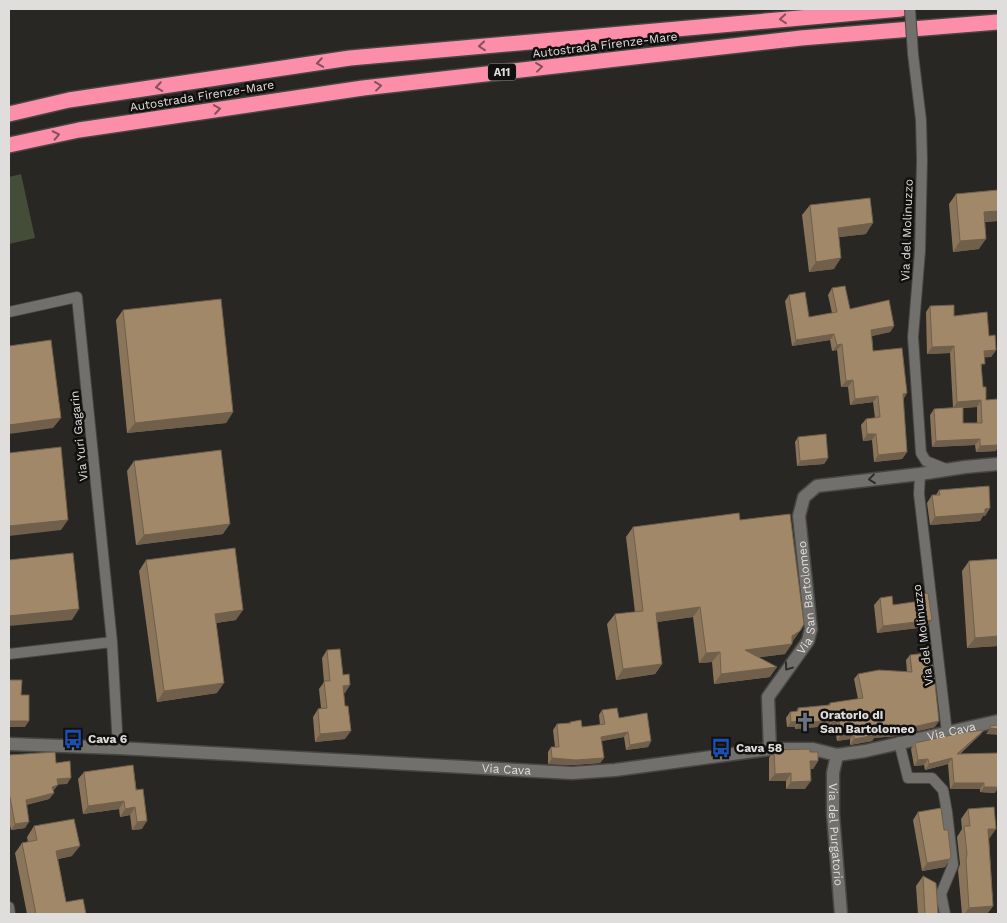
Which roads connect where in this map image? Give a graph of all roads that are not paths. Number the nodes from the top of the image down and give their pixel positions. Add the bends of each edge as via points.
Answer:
1 (901, 9) edge
2 (910, 9) edge
3 (998, 22) edge
4 (9, 114) edge
5 (9, 145) edge
6 (9, 312) edge
7 (998, 464) edge
8 (947, 469) junction
9 (920, 474) junction
10 (112, 642) junction
11 (9, 654) edge
12 (998, 721) edge
13 (947, 733) junction
14 (899, 742) junction
15 (9, 744) edge
16 (118, 748) junction
17 (770, 749) junction
18 (837, 755) junction
19 (9, 907) edge
20 (10, 914) edge
21 (841, 914) edge
22 (945, 914) edge

1 -> 4 highway, Autostrada Firenze-Mare / A11 via 350,58 69,100
2 - 8 street, Via del Molinuzzo, bridge via 922,160 920,251 913,337 921,453 926,461
5 -> 3 highway, Autostrada Firenze-Mare / A11 via 79,130 363,88 801,38
6 - 10 street, Via Yuri Gagarin via 78,297
7 - 8 street, Via San Bartolomeo
8 - 9 street, Via San Bartolomeo
9 - 13 street, Via del Molinuzzo via 919,494
9 -> 17 street, Via San Bartolomeo via 817,486 804,497 799,516 811,629 808,641 768,696
10 - 11 street
10 - 16 street, Via Yuri Gagarin
12 - 13 street, Via Cava
13 - 14 street, Via Cava
14 - 18 street, Via Cava
14 - 22 street via 908,778 932,778 943,790 953,865 942,894
15 - 16 street, Via Cava
16 - 17 street, Via Cava via 572,773
17 - 18 street, Via Cava via 813,749
18 - 21 street, Via del Purgatorio via 832,773 832,814
19 - 20 street

